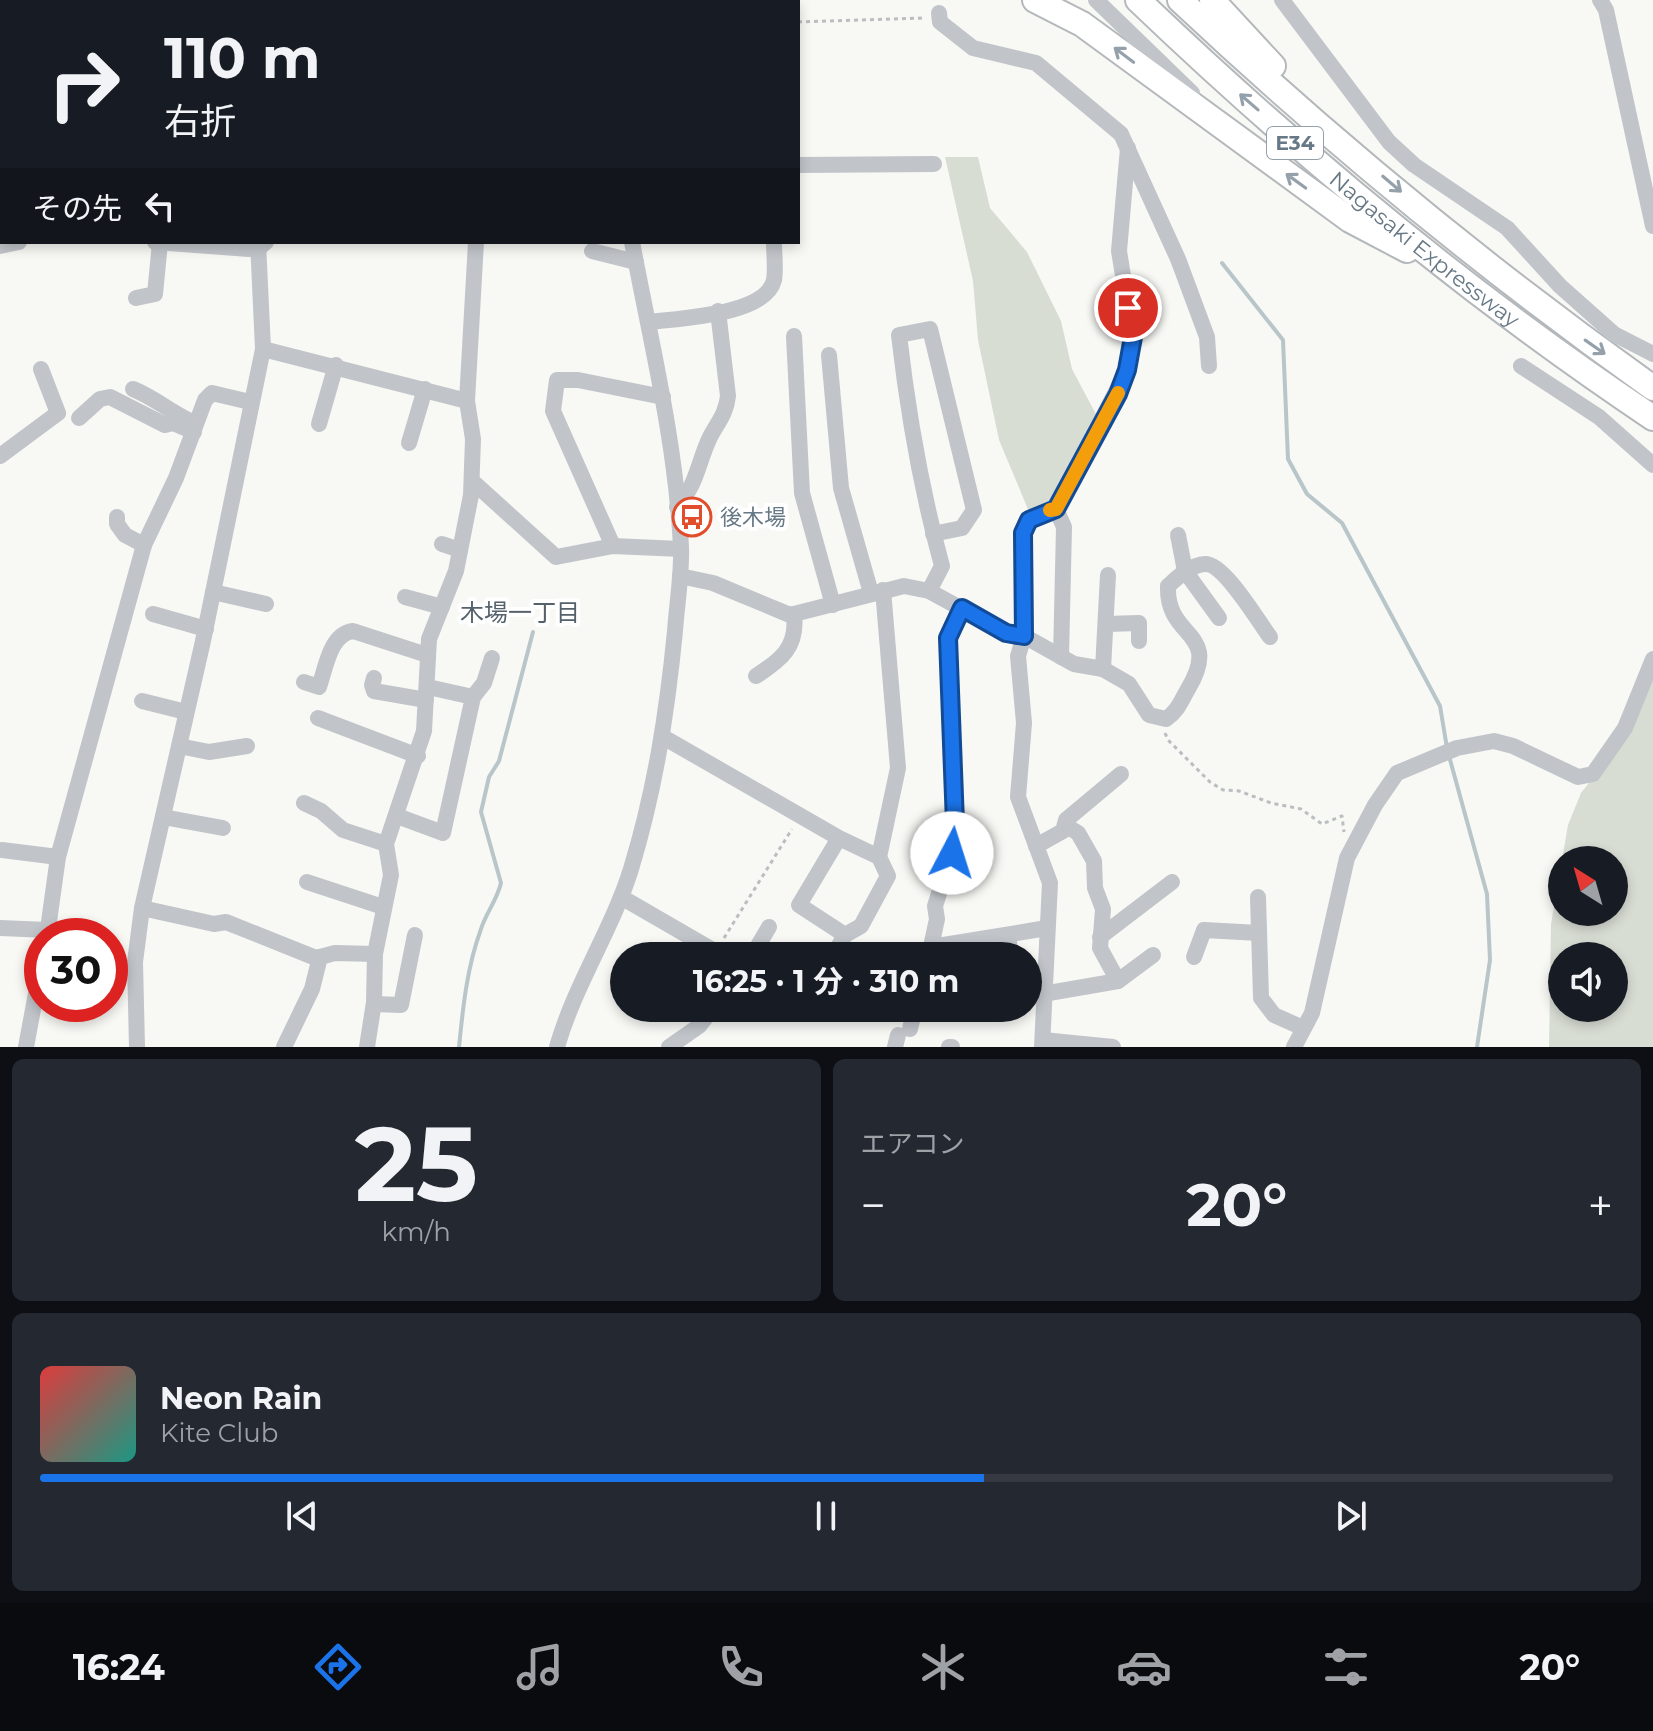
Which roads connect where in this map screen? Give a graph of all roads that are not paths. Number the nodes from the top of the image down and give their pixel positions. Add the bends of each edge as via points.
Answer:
1 (1035, 0) edge
2 (1096, 0) edge
3 (1138, 0) edge
4 (1180, 0) edge
5 (1212, 0) edge
6 (1282, 0) edge
7 (1600, 0) edge
8 (939, 13) road end
9 (1332, 134) junction
10 (1128, 148) junction
11 (1255, 151) junction
12 (934, 164) dead end
13 (800, 165) edge
14 (1653, 226) edge
15 (158, 244) edge
16 (202, 244) edge
17 (261, 244) edge
18 (476, 244) edge
19 (632, 244) edge
20 (774, 244) edge
21 (592, 251) dead end
22 (636, 262) junction
23 (1459, 278) junction
24 (136, 298) dead end
25 (718, 311) junction
26 (650, 322) junction
27 (794, 336) dead end
28 (263, 349) junction
29 (1653, 354) edge
30 (829, 355) dead end
31 (336, 365) junction
32 (1209, 366) dead end
33 (1521, 366) dead end
34 (60, 371) dead end
35 (1653, 388) edge
36 (133, 389) dead end
37 (425, 389) junction
38 (663, 397) junction
39 (467, 401) junction
40 (250, 402) junction
41 (79, 418) dead end
42 (1653, 418) edge
43 (319, 424) dead end
44 (195, 428) junction
45 (409, 443) dead end
46 (0, 456) edge
47 (1653, 465) edge
48 (472, 481) junction
49 (677, 507) junction
50 (1056, 509) junction
51 (117, 517) dead end
52 (933, 534) junction
53 (1178, 535) dead end
54 (442, 544) dead end
55 (144, 545) junction
56 (613, 546) junction
57 (681, 549) junction
58 (460, 550) junction
59 (1185, 571) junction
60 (1108, 575) dead end
61 (680, 576) junction
62 (929, 591) junction
63 (213, 592) junction
64 (877, 592) junction
65 (405, 597) dead end
66 (266, 604) dead end
67 (833, 605) junction
68 (442, 607) junction
69 (962, 608) junction
70 (153, 614) dead end
71 (794, 614) junction
72 (1219, 618) dead end
73 (1106, 624) junction
74 (206, 629) junction
75 (1024, 636) junction
76 (1270, 637) dead end
77 (1139, 641) dead end
78 (427, 655) junction
79 (1061, 657) junction
80 (492, 658) dead end
81 (1653, 659) edge
82 (1103, 669) junction
83 (756, 676) dead end
84 (374, 678) dead end
85 (313, 689) dead end
86 (427, 694) junction
87 (473, 697) junction
88 (142, 701) dead end
89 (186, 712) junction
90 (318, 718) dead end
91 (663, 737) junction
92 (179, 746) junction
93 (247, 746) dead end
94 (418, 756) junction
95 (1121, 774) dead end
96 (304, 803) dead end
97 (397, 816) junction
98 (163, 817) junction
99 (1065, 825) junction
100 (223, 828) dead end
101 (839, 838) junction
102 (386, 844) junction
103 (1036, 846) junction
104 (2, 850) edge
105 (58, 857) junction
106 (879, 857) junction
107 (307, 882) dead end
108 (1172, 882) dead end
109 (621, 897) junction
110 (1258, 897) dead end
111 (383, 907) junction
112 (142, 908) junction
113 (49, 918) edge
114 (769, 927) dead end
115 (0, 928) edge
116 (1047, 928) junction
117 (24, 931) edge
118 (1259, 933) junction
119 (415, 935) dead end
120 (845, 935) junction
121 (1008, 935) junction
122 (1100, 937) junction
123 (698, 942) edge
124 (760, 942) edge
125 (841, 942) edge
126 (932, 942) edge
127 (976, 942) edge
128 (1009, 942) edge
129 (375, 954) junction
130 (1153, 955) dead end
131 (320, 957) junction
132 (1194, 957) dead end
133 (1042, 958) edge
134 (1118, 981) junction
135 (1042, 992) edge
136 (374, 1004) junction
137 (31, 1022) edge
138 (702, 1022) edge
139 (1039, 1022) edge
140 (1303, 1028) junction
141 (1042, 1043) edge
142 (26, 1047) edge
143 (137, 1047) edge
144 (284, 1047) edge
145 (367, 1047) edge
146 (557, 1047) edge
147 (669, 1047) edge
148 (1113, 1047) edge
149 (1294, 1047) edge

11 -> 1 highway via 1082,24
2 - 11 street
23 -> 3 highway, Nagasaki Expressway / E34 via 1315,160
4 - 9 highway, Nagasaki Expressway / E34
5 - 9 highway
6 - 29 street via 1389,142 1507,228 1614,334
7 - 14 street
8 - 10 street via 940,22 973,48 1036,63 1121,134
9 -> 35 highway, Nagasaki Expressway / E34 via 1552,315
10 - 32 street via 1188,285 1207,337
10 - 50 street via 1119,251 1133,337 1127,370
23 -> 11 highway via 1350,220
12 - 13 street
15 - 24 street via 155,294
16 - 17 street
17 - 28 street
18 - 39 street
19 - 22 street
20 - 25 street via 774,281 763,297 746,307
21 - 22 street
22 - 26 street
23 - 42 highway, Nagasaki Expressway / E34 via 1550,349
25 - 26 street
25 - 49 street via 726,410 710,436 692,491
26 - 38 street
27 - 67 street via 802,493
28 - 31 street
28 - 40 street
30 - 64 street via 841,488
31 - 37 street
31 - 43 street
33 - 47 street via 1599,417
34 - 46 street via 42,374 58,413
36 - 44 street via 157,398
37 - 39 street
37 - 45 street
38 - 49 street
38 - 56 street via 557,380 553,411
39 - 48 street
40 - 44 street via 212,393
40 - 63 street
41 - 44 street via 110,397 165,425
44 - 55 street
48 - 56 street via 556,557
48 - 58 street
49 - 57 street
50 - 75 street via 1029,520 1023,533
50 - 79 street via 1064,527
51 - 55 street via 125,535
52 - 52 street via 918,478 899,335 930,329 974,510 962,528
52 - 62 street via 942,566
53 - 59 street
54 - 58 street
55 - 105 street
56 - 57 street
57 - 61 street
58 - 68 street
59 - 72 street
59 - 76 street via 1205,564 1220,568
59 - 82 street via 1168,586 1167,602 1195,642 1201,669 1175,713 1149,715 1129,684
60 - 73 street
61 - 71 street
61 - 91 street
62 - 64 street via 904,586
62 - 69 street
63 - 66 street
63 - 74 street
64 - 67 street
64 - 106 street via 898,768
65 - 68 street
67 - 71 street
68 - 78 street
69 - 75 street via 1006,633
69 - 126 street via 948,638 955,823
70 - 74 street
71 - 83 street via 792,644
73 - 77 street via 1139,623
73 - 82 street
74 - 89 street
75 - 79 street
75 - 103 street via 1018,656 1024,723 1018,797
78 - 85 street via 344,632
78 - 86 street
79 - 82 street
80 - 87 street
81 - 140 street via 1625,728 1593,774 1578,777 1494,741 1457,748 1397,773 1351,850 1312,1013
84 - 86 street via 374,691
86 - 87 street
86 - 94 street
87 - 97 street via 443,833
88 - 89 street
89 - 92 street
90 - 94 street
91 - 101 street
91 - 109 street
92 - 93 street via 209,752
92 - 98 street
94 - 97 street
95 - 99 street
96 - 102 street via 343,830
97 - 102 street
98 - 100 street
98 - 112 street
99 - 103 street
99 - 122 street via 1078,833 1094,861 1103,909
101 - 106 street
101 - 120 street via 799,905
102 - 111 street via 391,875
103 - 116 street via 1050,883
104 - 105 street
105 - 113 street
106 - 120 street via 888,876 861,926
107 - 111 street
108 - 122 street
109 - 123 street
109 - 146 street via 568,1008
110 - 118 street
111 - 129 street
112 - 131 street via 226,922
112 - 143 street via 135,962
114 - 124 street
115 - 117 street
116 - 121 street
116 - 133 street
118 - 132 street via 1204,930
118 - 140 street via 1261,998 1274,1015
119 - 136 street via 401,1005
120 - 125 street
121 - 127 street
121 - 128 street
122 - 134 street via 1100,948
129 - 131 street
129 - 136 street
130 - 134 street
131 - 144 street via 312,989
134 - 135 street
136 - 145 street
137 - 142 street
138 - 147 street
139 - 141 street
140 - 149 street
141 - 148 street

